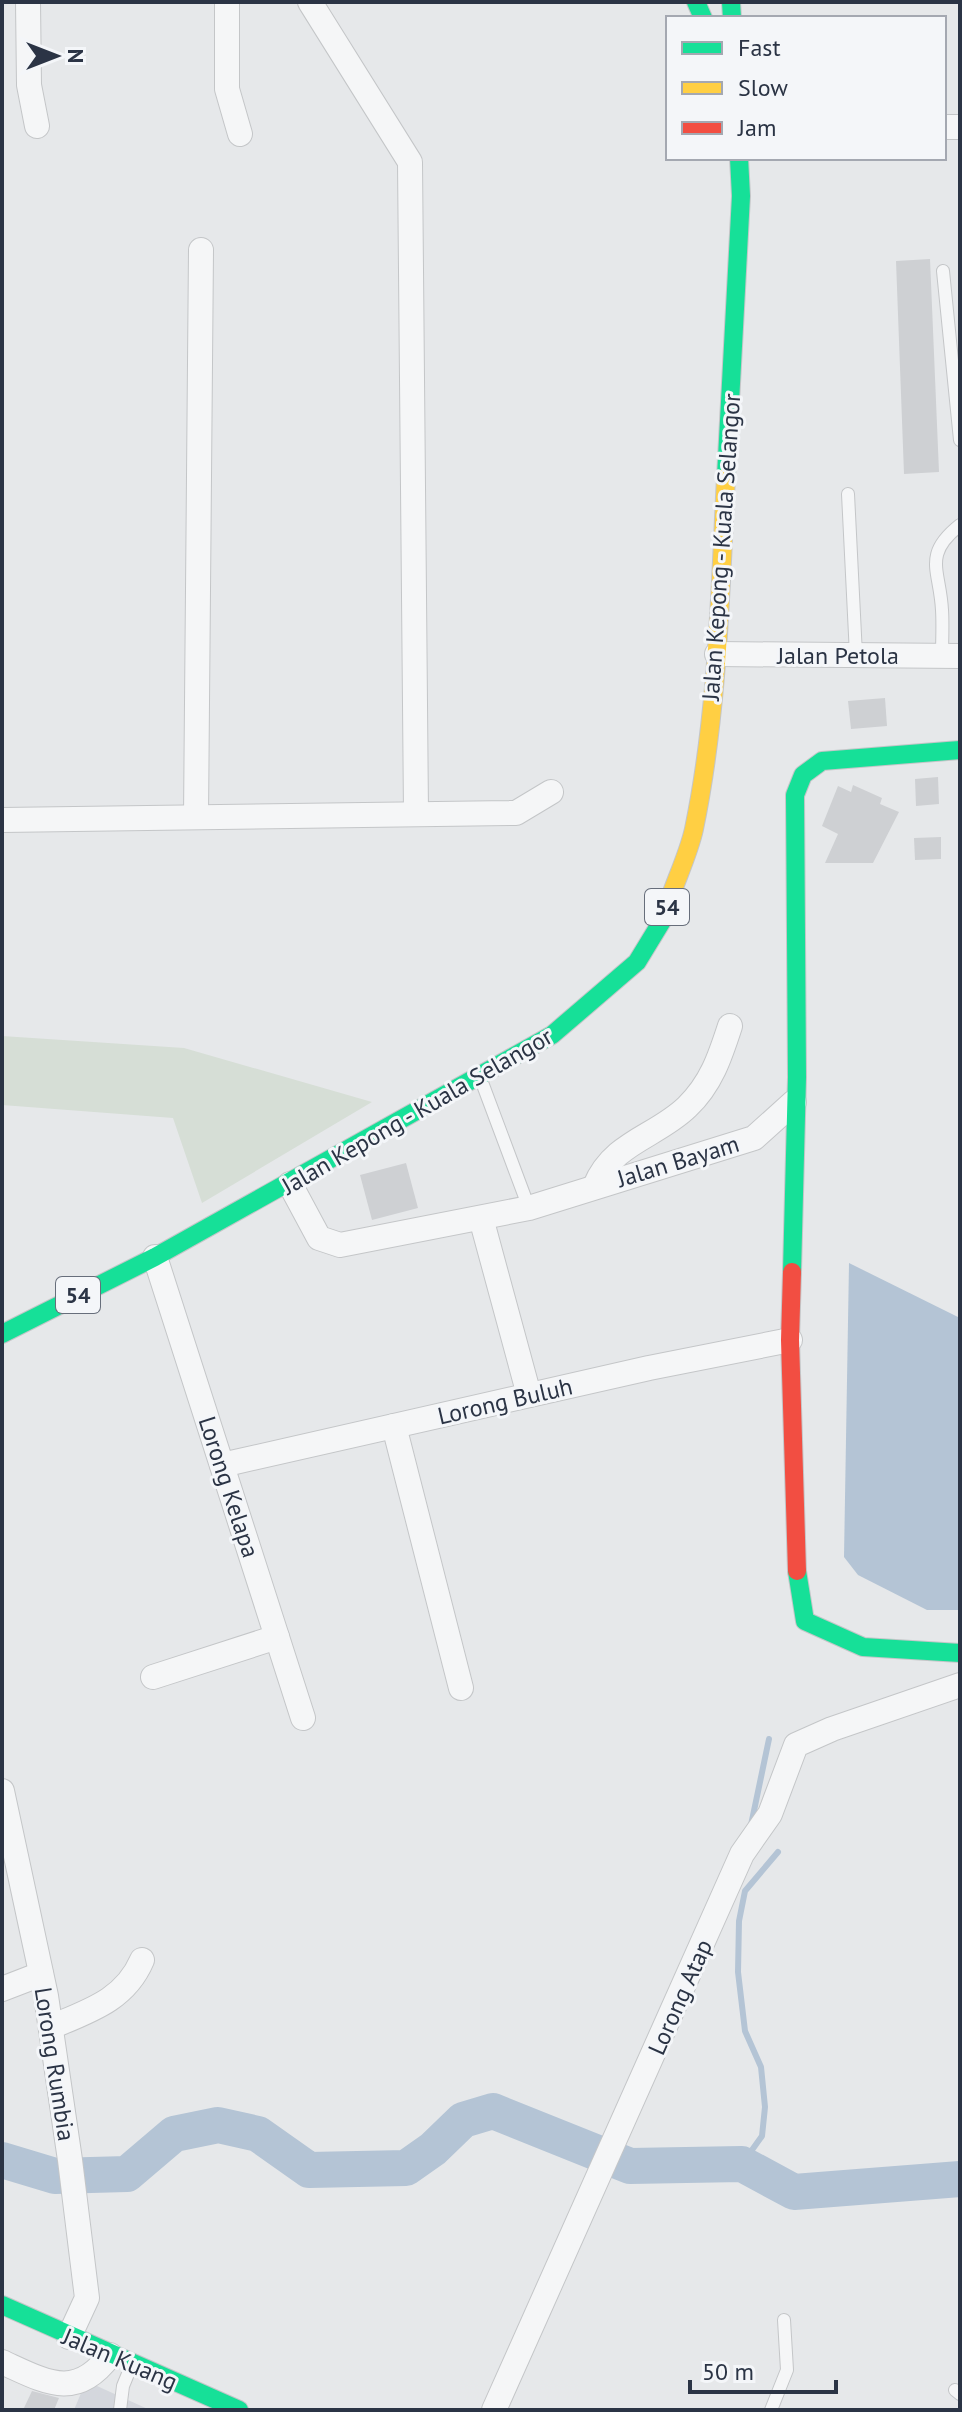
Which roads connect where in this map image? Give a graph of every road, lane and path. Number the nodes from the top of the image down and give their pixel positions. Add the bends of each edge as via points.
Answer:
1 (28, 2) edge
2 (227, 2) edge
3 (310, 2) edge
4 (37, 126) dead end
5 (240, 134) dead end
6 (737, 160) edge
7 (201, 250) dead end
8 (943, 271) dead end
9 (960, 440) edge
10 (848, 494) dead end
11 (960, 525) edge
12 (717, 654) junction
13 (856, 655) junction
14 (951, 656) edge
15 (960, 750) edge
16 (551, 792) dead end
17 (416, 813) junction
18 (196, 817) junction
19 (2, 820) edge
20 (730, 1026) dead end
21 (481, 1079) junction
22 (794, 1102) junction
23 (290, 1184) junction
24 (595, 1186) junction
25 (529, 1208) junction
26 (481, 1218) junction
27 (155, 1257) junction
28 (2, 1334) edge
29 (790, 1340) junction
30 (529, 1395) junction
31 (394, 1426) junction
32 (222, 1465) junction
33 (277, 1637) junction
34 (960, 1653) edge
35 (153, 1677) dead end
36 (960, 1685) edge
37 (461, 1688) dead end
38 (303, 1718) dead end
39 (2, 1791) edge
40 (142, 1960) dead end
41 (41, 1974) junction
42 (2, 1989) edge
43 (51, 2027) junction
44 (2, 2305) edge
45 (784, 2320) dead end
46 (69, 2337) junction
47 (121, 2359) junction
48 (2, 2362) edge
49 (120, 2410) edge
50 (239, 2410) edge
51 (494, 2410) edge
52 (771, 2410) edge

1 - 4 street via 29,85
2 - 5 street via 227,89
3 - 17 street via 410,162
6 - 12 main road, Jalan Kepong - Kuala Selangor / 54 via 741,196
7 - 18 street
8 - 9 lane
10 - 13 lane
11 - 14 lane via 936,550 935,578
12 - 13 street, Jalan Petola
12 - 21 main road, Jalan Kepong - Kuala Selangor / 54 via 693,832 662,921 637,962 608,988 552,1035
13 - 14 street, Jalan Petola
15 - 22 main road via 822,761 803,775 795,795
16 - 17 street via 516,813
17 - 18 street
18 - 19 street
20 - 24 street via 706,1087 684,1110 625,1146
21 - 23 main road, Jalan Kepong - Kuala Selangor / 54
21 - 25 lane
22 - 24 street, Jalan Bayam via 754,1138
22 - 29 main road
23 - 26 street, Jalan Bayam via 311,1228 328,1243
23 - 27 main road, Jalan Kepong - Kuala Selangor / 54
24 - 25 street, Jalan Bayam
25 - 26 street, Jalan Bayam
26 - 30 street
27 - 28 main road, Jalan Kepong - Kuala Selangor / 54
27 - 32 street, Lorong Kelapa
29 - 30 street, Lorong Buluh
29 - 34 main road via 798,1591 805,1621 863,1647
30 - 31 street, Lorong Buluh
31 - 32 street, Lorong Buluh
31 - 37 street
32 - 33 street, Lorong Kelapa
33 - 35 street
33 - 38 street, Lorong Kelapa
36 - 51 street, Lorong Atap via 796,1745 770,1814 742,1854
39 - 41 street, Lorong Rumbia
40 - 43 street via 133,1982 94,2009
41 - 42 street
41 - 43 street, Lorong Rumbia
43 - 46 street, Lorong Rumbia via 87,2298
44 - 46 main road, Jalan Kuang
45 - 52 lane via 787,2370
46 - 47 main road, Jalan Kuang
47 - 48 street via 75,2384 60,2384
47 - 49 lane
47 - 50 main road, Jalan Kuang

